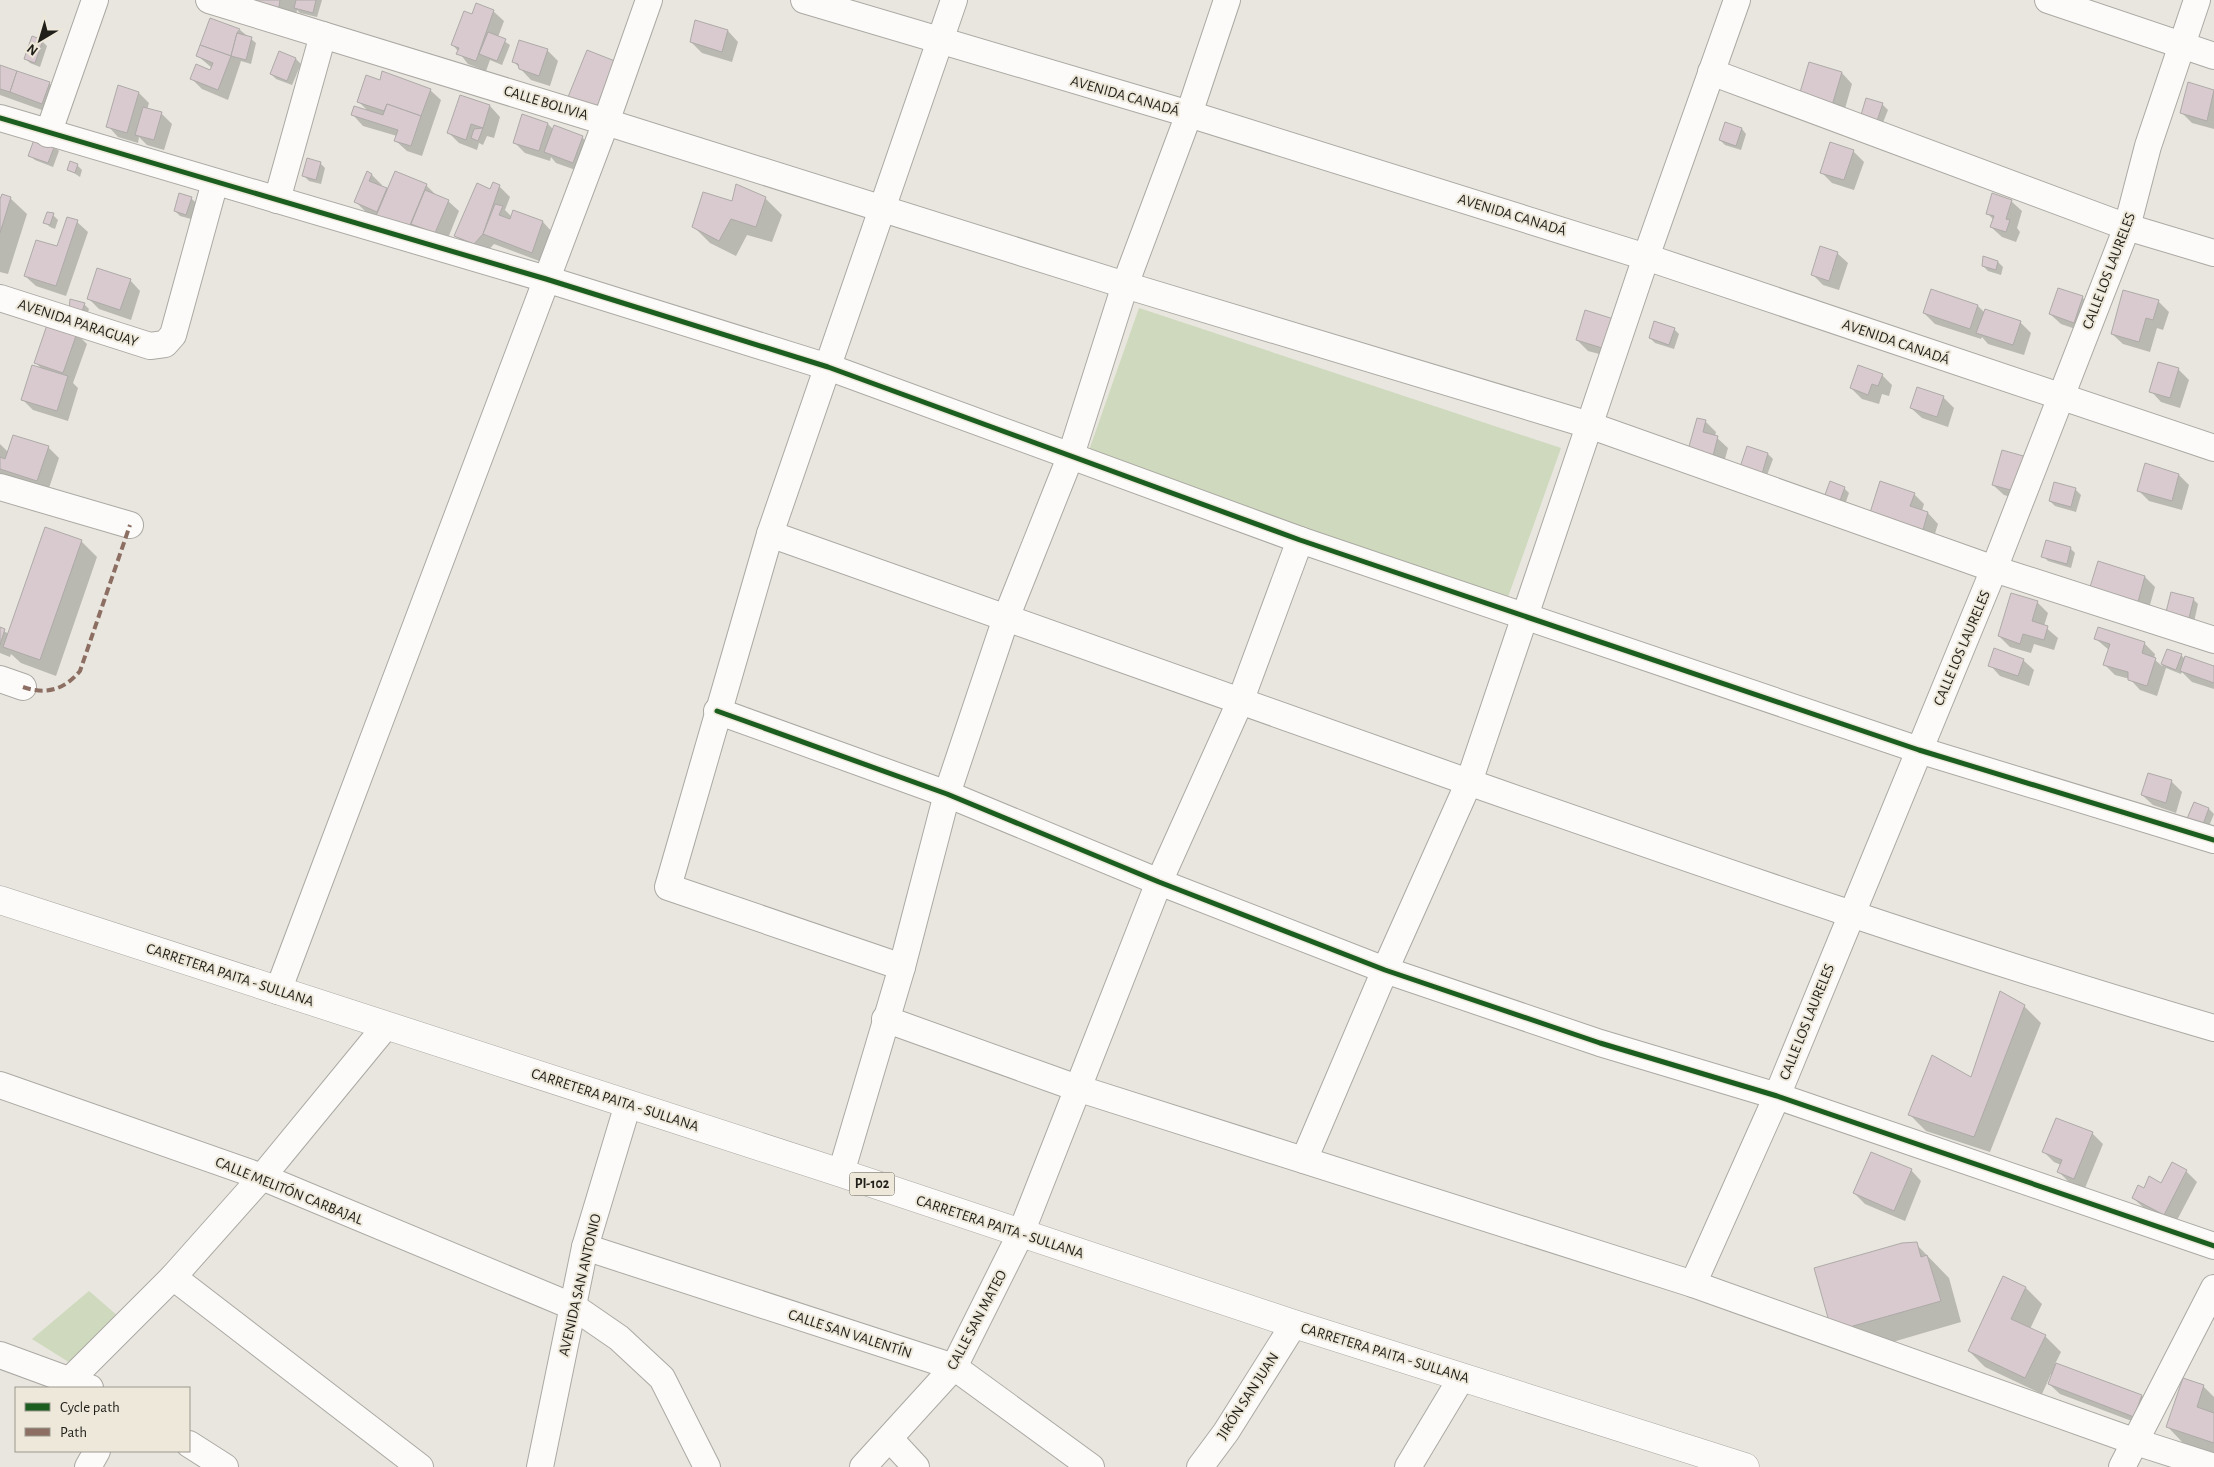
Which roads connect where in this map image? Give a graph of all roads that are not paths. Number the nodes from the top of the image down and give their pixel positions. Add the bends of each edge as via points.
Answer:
1 (95, 0) edge
2 (209, 0) edge
3 (649, 0) edge
4 (804, 0) edge
5 (954, 0) edge
6 (1227, 0) edge
7 (1737, 0) edge
8 (2048, 0) edge
9 (2197, 0) edge
10 (323, 35) junction
11 (940, 41) junction
12 (2182, 46) junction
13 (2214, 56) edge
14 (1711, 72) junction
15 (1189, 114) junction
16 (0, 118) edge
17 (606, 122) junction
18 (48, 134) junction
19 (215, 182) junction
20 (277, 200) junction
21 (883, 209) junction
22 (2128, 227) junction
23 (2214, 253) edge
24 (1646, 257) junction
25 (546, 279) junction
26 (1125, 285) junction
27 (0, 298) edge
28 (828, 367) junction
29 (2060, 398) junction
30 (1588, 425) junction
31 (2214, 448) edge
32 (1070, 455) junction
33 (0, 487) edge
34 (130, 525) dead end
35 (770, 534) junction
36 (1300, 540) junction
37 (1994, 569) junction
38 (1525, 616) junction
39 (1006, 618) junction
40 (2214, 640) edge
41 (1240, 702) junction
42 (717, 711) junction
43 (1919, 750) junction
44 (1469, 782) junction
45 (947, 794) junction
46 (2214, 840) edge
47 (1159, 882) junction
48 (0, 900) edge
49 (1852, 915) junction
50 (902, 967) junction
51 (1385, 970) junction
52 (278, 991) junction
53 (885, 1019) junction
54 (386, 1026) junction
55 (2214, 1028) edge
56 (0, 1085) edge
57 (1077, 1088) junction
58 (1777, 1096) junction
59 (628, 1104) junction
60 (1304, 1160) junction
61 (841, 1173) junction
62 (262, 1178) junction
63 (1021, 1233) junction
64 (2214, 1246) edge
65 (586, 1247) junction
66 (174, 1276) junction
67 (1693, 1284) junction
68 (2214, 1288) edge
69 (574, 1307) junction
70 (1294, 1324) junction
71 (0, 1355) edge
72 (954, 1367) junction
73 (1462, 1377) junction
74 (80, 1384) edge
75 (890, 1439) junction
76 (2136, 1442) junction
77 (190, 1445) edge
78 (96, 1452) edge
79 (88, 1467) edge
80 (225, 1467) edge
81 (420, 1467) edge
82 (540, 1467) edge
83 (707, 1467) edge
84 (863, 1467) edge
85 (916, 1467) edge
86 (1091, 1467) edge
87 (1200, 1467) edge
88 (1408, 1467) edge
89 (1745, 1467) edge
90 (2122, 1467) edge
91 (2214, 1467) edge

1 - 18 street
2 - 10 street, CALLE BOLIVIA
3 - 17 street
4 - 11 street, AVENIDA CANADÁ
5 - 11 street
6 - 15 street
7 - 14 street
8 - 12 street
9 - 12 street, CALLE LOS LAURELES
10 - 17 street, CALLE BOLIVIA
10 - 20 street
11 - 15 street, AVENIDA CANADÁ
11 - 21 street
12 - 13 street
12 - 22 street, CALLE LOS LAURELES via 2148,146
14 - 22 street
14 - 24 street
15 - 24 street, AVENIDA CANADÁ
15 - 26 street
16 - 18 street
17 - 21 street, CALLE BOLIVIA
17 - 25 street
18 - 19 street
19 - 20 street
19 - 27 street, AVENIDA PARAGUAY via 173,335 165,344 150,346
20 - 25 street
21 - 26 street, CALLE BOLIVIA
21 - 28 street
22 - 23 street
22 - 29 street, CALLE LOS LAURELES
24 - 29 street, AVENIDA CANADÁ
24 - 30 street
25 - 28 street
25 - 52 street
26 - 30 street, CALLE BOLIVIA
26 - 32 street
28 - 32 street
28 - 35 street
29 - 31 street, AVENIDA CANADÁ
29 - 37 street, CALLE LOS LAURELES
30 - 37 street, CALLE BOLIVIA
30 - 38 street
32 - 36 street
32 - 39 street
33 - 34 street
35 - 39 street
35 - 42 street
36 - 38 street
36 - 41 street, CALLE SAN MATEO
37 - 40 street, CALLE BOLIVIA
37 - 43 street, CALLE LOS LAURELES
38 - 43 street
38 - 44 street
39 - 41 street
39 - 45 street
41 - 44 street
41 - 47 street, CALLE SAN MATEO
42 - 45 street
42 - 50 street via 668,887
43 - 46 street
43 - 49 street, CALLE LOS LAURELES
44 - 49 street
44 - 51 street
45 - 47 street
45 - 50 street
47 - 51 street
47 - 57 street, CALLE SAN MATEO
48 - 52 main road, CARRETERA PAITA - SULLANA / PI-102
49 - 55 street
49 - 58 street, CALLE LOS LAURELES
50 - 53 street
51 - 58 street via 1600,1043
51 - 60 street
52 - 54 main road, CARRETERA PAITA - SULLANA / PI-102
53 - 57 street
53 - 61 street
54 - 59 main road, CARRETERA PAITA - SULLANA / PI-102
54 - 62 street
56 - 62 street, CALLE MELITÓN CARBAJAL
57 - 60 street
57 - 63 street, CALLE SAN MATEO
58 - 64 street
58 - 67 street, CALLE LOS LAURELES
59 - 61 main road, CARRETERA PAITA - SULLANA / PI-102
59 - 65 street, AVENIDA SAN ANTONIO
60 - 67 street
61 - 63 main road, CARRETERA PAITA - SULLANA / PI-102
62 - 66 street
62 - 69 street, CALLE MELITÓN CARBAJAL
63 - 70 main road, CARRETERA PAITA - SULLANA / PI-102
63 - 72 street, CALLE SAN MATEO
65 - 69 street, AVENIDA SAN ANTONIO
65 - 72 street, CALLE SAN VALENTÍN
66 - 74 street
66 - 81 street
67 - 76 street
68 - 76 street
69 - 82 street, AVENIDA SAN ANTONIO
69 - 83 street, CALLE MELITÓN CARBAJAL via 619,1338 662,1378
70 - 73 main road, CARRETERA PAITA - SULLANA / PI-102
70 - 87 street, JIRÓN SAN JUAN via 1226,1432
71 - 74 street
72 - 75 street, CALLE SAN MATEO
72 - 86 street, CALLE SAN VALENTÍN
73 - 88 street
73 - 89 main road, CARRETERA PAITA - SULLANA / PI-102
75 - 84 street, CALLE SAN MATEO
75 - 85 street
76 - 90 street
76 - 91 street
77 - 80 street
78 - 79 street

